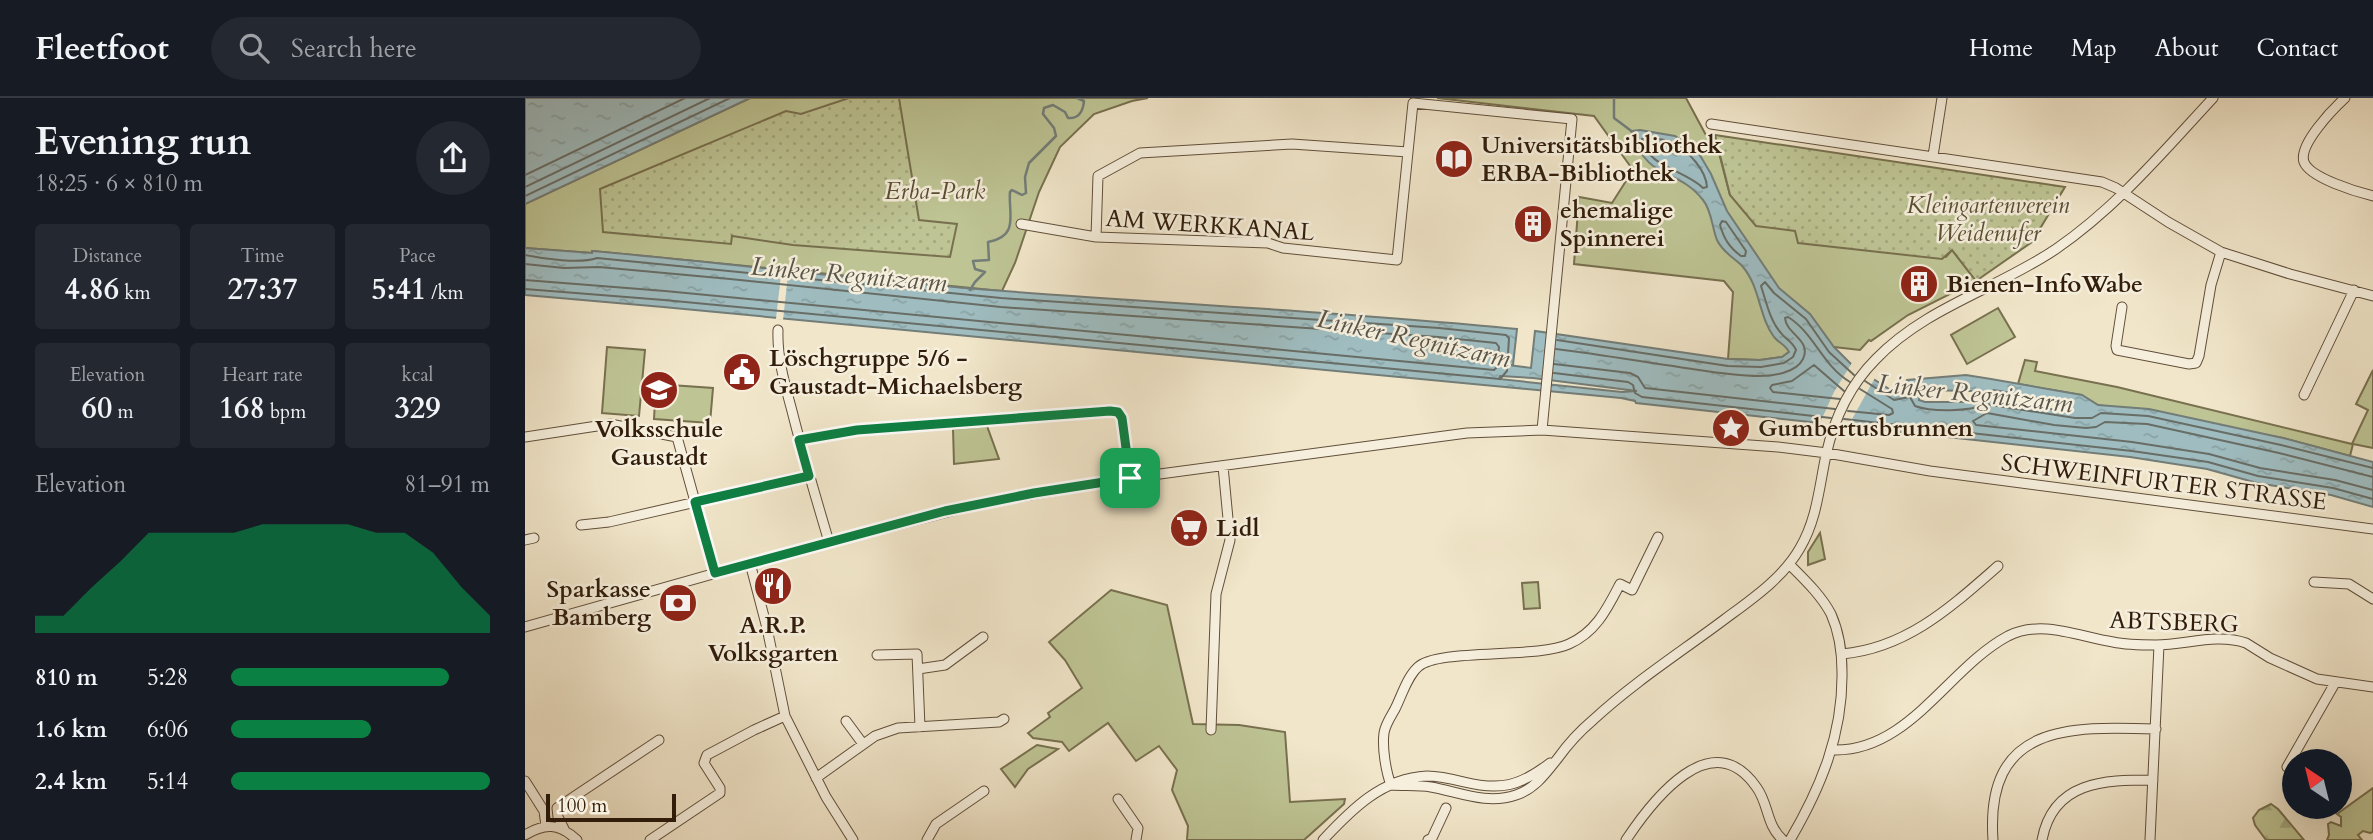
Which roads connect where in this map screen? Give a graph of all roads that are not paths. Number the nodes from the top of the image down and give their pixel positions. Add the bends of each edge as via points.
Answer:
1 (1942, 98) edge
2 (2213, 98) edge
3 (2344, 98) edge
4 (1710, 124) dead end
5 (1408, 152) junction
6 (1933, 156) junction
7 (2125, 194) junction
8 (2373, 196) edge
9 (1021, 224) dead end
10 (1096, 237) junction
11 (2221, 252) junction
12 (2354, 290) junction
13 (2373, 296) edge
14 (2122, 307) dead end
15 (778, 330) dead end
16 (2304, 395) dead end
17 (1542, 430) junction
18 (525, 437) edge
19 (799, 440) junction
20 (1827, 453) junction
21 (1223, 466) junction
22 (809, 476) junction
23 (1130, 478) junction
24 (695, 502) junction
25 (581, 525) dead end
26 (2373, 529) edge
27 (1658, 537) dead end
28 (829, 542) junction
29 (750, 563) junction
30 (1789, 564) junction
31 (1998, 566) dead end
32 (715, 573) junction
33 (2314, 582) dead end
34 (2373, 600) edge
35 (525, 627) edge
36 (983, 637) dead end
37 (2159, 645) junction
38 (877, 654) dead end
39 (1842, 654) junction
40 (918, 669) junction
41 (2335, 683) junction
42 (2373, 687) edge
43 (785, 716) junction
44 (1004, 719) dead end
45 (846, 721) dead end
46 (921, 726) junction
47 (2156, 729) junction
48 (1211, 730) dead end
49 (659, 740) dead end
50 (863, 744) junction
51 (2297, 749) edge
52 (1833, 750) junction
53 (816, 778) junction
54 (2153, 780) junction
55 (525, 781) edge
56 (1391, 785) junction
57 (984, 791) dead end
58 (1118, 799) dead end
59 (557, 808) junction
60 (1446, 808) dead end
61 (546, 821) junction
62 (564, 829) junction
63 (525, 835) edge
64 (847, 838) edge
65 (577, 840) edge
66 (650, 840) edge
67 (927, 840) edge
68 (1136, 840) edge
69 (1323, 840) edge
70 (1428, 840) edge
71 (1626, 840) edge
72 (1783, 840) edge
73 (1790, 840) edge
74 (1993, 840) edge
75 (2042, 840) edge
76 (2150, 840) edge

1 - 6 street
2 - 7 street
3 - 8 street via 2315,132 2303,161 2315,173
4 - 6 street
5 - 10 street via 1292,144 1140,153 1098,176
5 - 10 street, AM WERKKANAL via 1397,260 1268,243
5 - 17 street via 1413,103 1572,119
6 - 7 street via 2085,179 2109,184
7 - 11 street
7 - 20 street via 2055,250 1899,337 1851,390
9 - 10 street, AM WERKKANAL
11 - 12 street
11 - 14 street via 2196,363 2117,350
12 - 13 street
12 - 16 street
15 - 19 street
17 - 20 street, SCHWEINFURTER STRASSE
17 - 21 street, SCHWEINFURTER STRASSE via 1435,436
18 - 24 street via 610,424 677,437
19 - 22 street
19 - 23 street via 857,430 1116,411 1122,418
20 - 26 street, SCHWEINFURTER STRASSE via 1930,471
20 - 30 street via 1814,520
21 - 23 street, SCHWEINFURTER STRASSE
21 - 48 street via 1230,540 1216,594
22 - 24 street
22 - 28 street
23 - 28 street, SCHWEINFURTER STRASSE via 983,503
24 - 25 street
24 - 32 street
27 - 56 street via 1632,590 1620,584 1600,621 1581,638 1533,651 1436,659 1419,666 1384,733
28 - 29 street, SCHWEINFURTER STRASSE
29 - 32 street, SCHWEINFURTER STRASSE
29 - 43 street
30 - 39 street via 1828,608
30 - 56 street via 1754,597 1611,704 1531,777 1514,785 1489,787 1430,776
31 - 39 street via 1910,635
32 - 35 street, SCHWEINFURTER STRASSE
33 - 34 street via 2349,584
36 - 40 street via 945,665
37 - 41 street, ABTSBERG via 2237,640 2298,672
37 - 47 street
37 - 52 street, ABTSBERG via 2112,642 2048,629 2020,632 1994,644 1898,728 1861,747
38 - 40 street via 917,654
39 - 52 street via 1843,694
40 - 46 street
41 - 42 street, ABTSBERG
41 - 51 street
43 - 53 street
43 - 66 street via 707,755 704,764 720,793
44 - 46 street
45 - 50 street
46 - 50 street via 898,727
47 - 54 street
47 - 74 street via 2064,731 2038,739 2014,759 1997,785
49 - 59 street
50 - 53 street
52 - 73 street
53 - 64 street
54 - 75 street via 2117,780 2084,787 2055,807
54 - 76 street
55 - 61 street
56 - 69 street via 1363,800
57 - 67 street via 936,824
58 - 68 street via 1138,828
59 - 61 street
59 - 62 street
60 - 70 street
61 - 62 street
61 - 63 street
62 - 65 street
71 - 72 street via 1686,772 1710,763 1737,769 1752,782 1771,826

